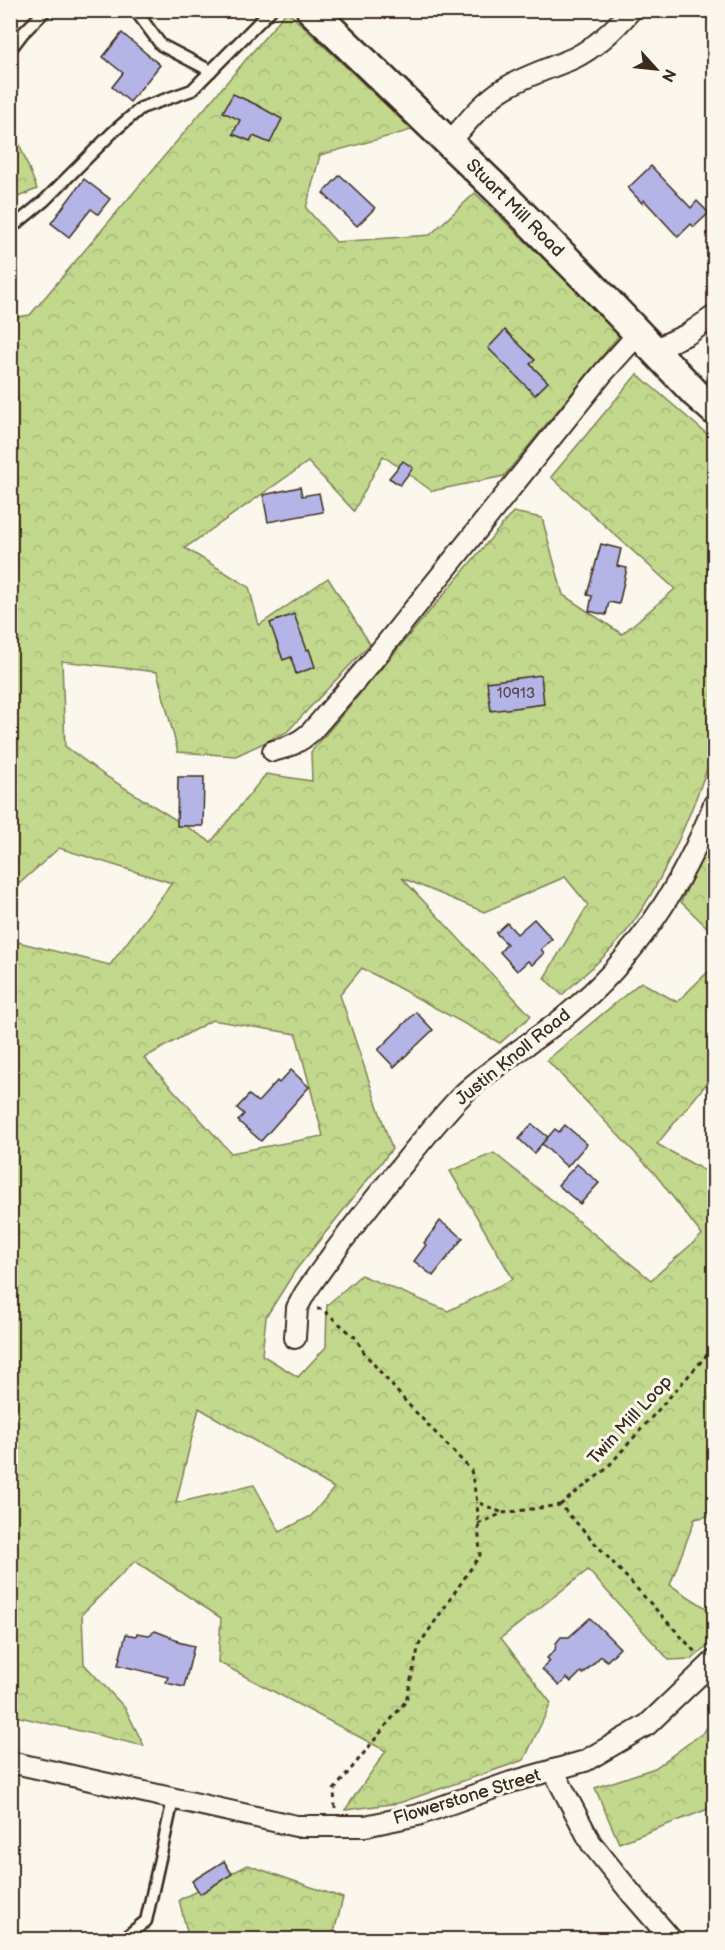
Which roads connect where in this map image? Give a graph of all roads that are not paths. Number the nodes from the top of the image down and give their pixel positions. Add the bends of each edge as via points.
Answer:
1 (46, 10) edge
2 (135, 10) edge
3 (271, 10) edge
4 (311, 10) edge
5 (631, 10) edge
6 (10, 50) edge
7 (211, 71) junction
8 (448, 143) junction
9 (10, 229) edge
10 (714, 316) edge
11 (645, 342) junction
12 (714, 410) edge
13 (273, 751) dead end
14 (714, 804) edge
15 (295, 1338) dead end
16 (711, 1664) edge
17 (10, 1762) edge
18 (553, 1770) junction
19 (173, 1800) junction
20 (122, 1940) edge
21 (672, 1940) edge

1 - 6 lane
2 - 7 lane via 161,45
3 - 7 lane
4 - 8 main road, Stuart Mill Road
5 - 8 street via 616,28 575,57 503,89
7 - 9 lane via 192,90 141,108
8 - 11 main road, Stuart Mill Road
10 - 11 street via 688,334
11 - 12 main road, Stuart Mill Road
11 - 13 street via 603,373 369,665 305,737
14 - 15 street, Justin Knoll Road via 676,885 629,953 567,1015 495,1067 441,1117 307,1290 297,1308
16 - 18 street, Flowerstone Street via 647,1725 585,1761
17 - 19 street, Flowerstone Street
18 - 19 street, Flowerstone Street via 418,1815 365,1826 296,1826
18 - 21 street via 591,1842
19 - 20 lane via 146,1921

